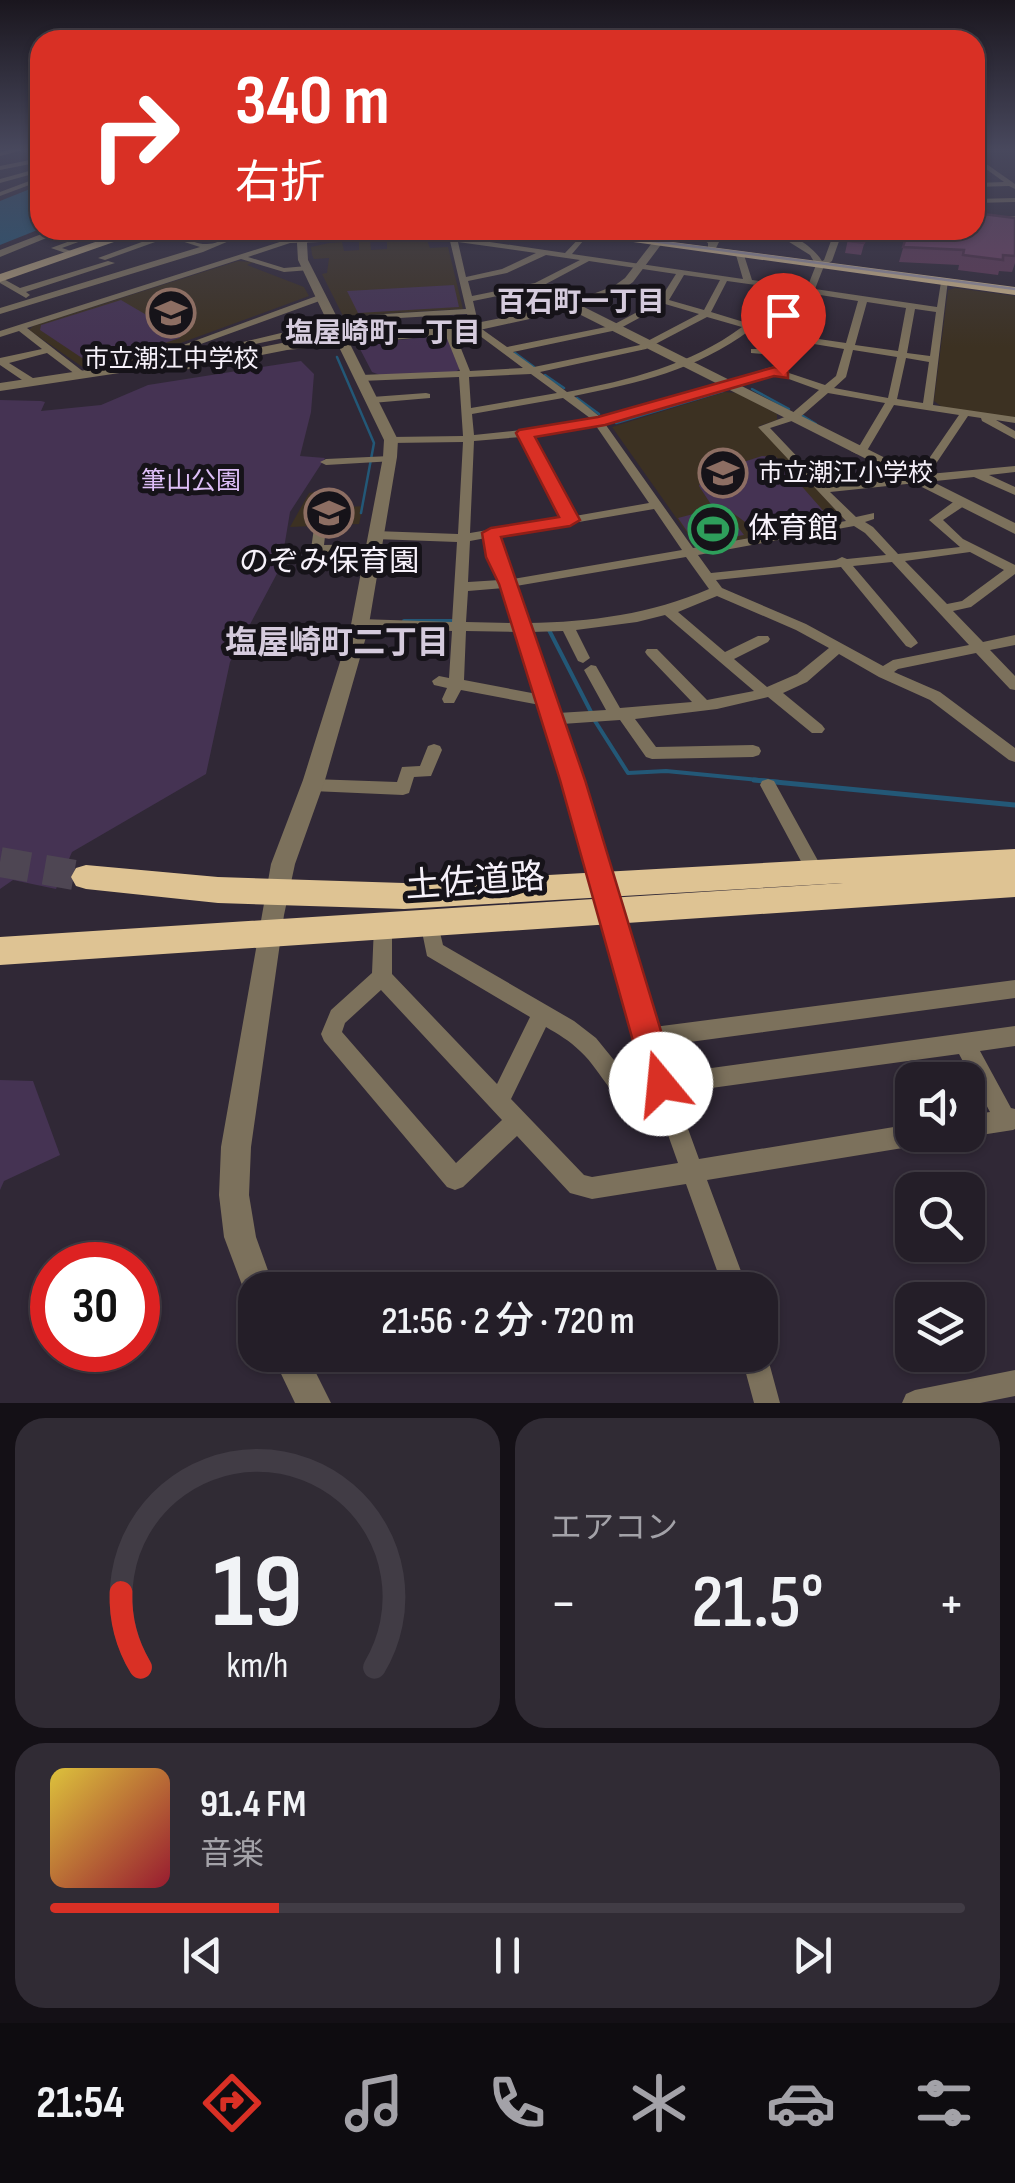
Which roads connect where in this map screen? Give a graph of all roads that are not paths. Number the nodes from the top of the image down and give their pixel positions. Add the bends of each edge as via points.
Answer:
1 (1015, 218) edge
2 (985, 221) edge
3 (985, 224) edge
4 (1015, 228) edge
5 (36, 240) edge
6 (79, 240) edge
7 (113, 240) edge
8 (162, 240) edge
9 (186, 240) edge
10 (226, 240) edge
11 (294, 240) edge
12 (301, 240) edge
13 (453, 240) edge
14 (459, 240) edge
15 (581, 240) edge
16 (660, 240) edge
17 (670, 240) edge
18 (674, 240) edge
19 (709, 240) edge
20 (789, 240) edge
21 (834, 240) edge
22 (712, 246) junction
23 (208, 247) junction
24 (86, 249) junction
25 (543, 253) junction
26 (0, 254) edge
27 (71, 254) junction
28 (740, 255) junction
29 (566, 256) junction
30 (242, 258) junction
31 (106, 260) junction
32 (586, 260) junction
33 (822, 262) junction
34 (526, 264) junction
35 (308, 268) junction
36 (640, 268) junction
37 (128, 272) junction
38 (680, 274) junction
39 (562, 275) junction
40 (0, 279) edge
41 (462, 280) junction
42 (724, 280) junction
43 (945, 282) junction
44 (749, 283) junction
45 (538, 285) junction
46 (767, 286) junction
47 (618, 288) junction
48 (1015, 288) edge
49 (17, 290) junction
50 (810, 292) junction
51 (0, 293) edge
52 (322, 297) junction
53 (34, 300) junction
54 (863, 300) junction
55 (662, 302) junction
56 (468, 306) junction
57 (572, 306) junction
58 (911, 306) junction
59 (941, 310) junction
60 (0, 311) edge
61 (706, 314) junction
62 (59, 316) junction
63 (266, 316) junction
64 (334, 320) junction
65 (749, 327) junction
66 (20, 328) junction
67 (475, 328) junction
68 (614, 328) junction
69 (449, 331) junction
70 (0, 334) edge
71 (774, 334) junction
72 (793, 338) junction
73 (284, 341) junction
74 (344, 342) junction
75 (651, 345) junction
76 (231, 346) dead end
77 (850, 347) junction
78 (51, 349) junction
79 (504, 351) junction
80 (754, 351) dead end
81 (902, 355) junction
82 (935, 360) junction
83 (0, 362) edge
84 (689, 364) junction
85 (126, 368) junction
86 (532, 371) junction
87 (775, 371) junction
88 (466, 374) junction
89 (82, 375) junction
90 (361, 378) junction
91 (32, 382) junction
92 (731, 384) junction
93 (0, 386) edge
94 (827, 390) junction
95 (564, 394) junction
96 (426, 396) dead end
97 (372, 400) junction
98 (892, 400) junction
99 (928, 406) junction
100 (466, 412) junction
101 (972, 413) junction
102 (794, 417) junction
103 (1015, 420) edge
104 (600, 422) junction
105 (524, 433) junction
106 (1015, 436) edge
107 (391, 440) junction
108 (469, 440) junction
109 (856, 451) junction
110 (390, 460) junction
111 (326, 462) dead end
112 (1015, 469) edge
113 (976, 473) junction
114 (916, 479) junction
115 (821, 489) junction
116 (1015, 491) edge
117 (960, 503) junction
118 (659, 505) junction
119 (863, 519) junction
120 (570, 520) junction
121 (320, 528) dead end
122 (1015, 529) edge
123 (491, 533) junction
124 (463, 538) junction
125 (374, 542) junction
126 (969, 547) junction
127 (319, 549) junction
128 (693, 553) junction
129 (894, 556) junction
130 (842, 561) junction
131 (304, 567) dead end
132 (1014, 570) edge
133 (708, 577) junction
134 (509, 584) junction
135 (461, 587) junction
136 (717, 591) junction
137 (944, 609) junction
138 (668, 611) junction
139 (360, 623) junction
140 (461, 625) junction
141 (524, 626) junction
142 (567, 626) junction
143 (763, 639) dead end
144 (1015, 640) edge
145 (912, 642) dead end
146 (978, 647) junction
147 (837, 649) junction
148 (652, 652) dead end
149 (724, 658) junction
150 (884, 674) junction
151 (439, 681) dead end
152 (456, 684) junction
153 (1015, 685) edge
154 (767, 692) junction
155 (449, 699) dead end
156 (704, 706) junction
157 (550, 710) junction
158 (620, 713) junction
159 (817, 728) dead end
160 (434, 750) dead end
161 (753, 751) dead end
162 (1015, 756) edge
163 (768, 784) dead end
164 (312, 785) junction
165 (1015, 861) edge
166 (816, 873) junction
167 (86, 877) tunnel mouth
168 (1015, 884) edge
169 (276, 890) junction
170 (606, 898) junction
171 (428, 922) junction
172 (383, 926) junction
173 (268, 937) junction
174 (0, 951) edge
175 (382, 977) junction
176 (1015, 988) edge
177 (542, 1014) junction
178 (1015, 1036) edge
179 (647, 1038) junction
180 (965, 1044) junction
181 (662, 1087) junction
182 (499, 1102) junction
183 (1011, 1119) edge
184 (517, 1121) junction
185 (985, 1123) edge
186 (895, 1138) edge
187 (694, 1171) junction
188 (253, 1272) edge
189 (730, 1272) edge
190 (298, 1372) edge
191 (759, 1372) edge
192 (1015, 1383) edge
193 (314, 1403) edge
194 (767, 1403) edge
195 (915, 1403) edge

1 - 2 street
3 - 4 street
5 - 26 street
6 - 27 street via 56,248
7 - 24 main road
8 - 31 street
9 - 23 street
10 - 23 street
11 - 30 street
12 - 35 street
13 - 41 street
14 - 25 street
15 - 29 street
16 - 36 street
17 - 28 main road
18 - 22 main road
19 - 22 street
20 - 33 street
21 - 33 street
22 - 33 main road
23 - 30 street
23 - 37 street
24 - 27 main road
24 - 31 street
25 - 29 street
25 - 34 street
27 - 40 main road
28 - 33 main road
28 - 44 street
29 - 32 street
30 - 35 street via 284,270
30 - 62 street
31 - 37 street
31 - 49 street
32 - 36 street
32 - 39 street
33 - 43 main road
33 - 48 main road
33 - 50 street
34 - 39 street
34 - 41 street
35 - 52 street
36 - 38 street
36 - 47 street
37 - 53 street
38 - 42 street
38 - 55 street
39 - 45 street
40 - 49 street
41 - 56 street
42 - 44 street
42 - 61 street
43 - 48 main road
43 - 59 street
44 - 46 street
45 - 56 street
45 - 57 street
46 - 50 street
46 - 65 street
47 - 55 street
47 - 57 street
49 - 51 street
49 - 53 street
50 - 54 street
50 - 72 street
52 - 63 street
52 - 64 street
53 - 60 street
53 - 62 street
54 - 58 street
54 - 77 street
55 - 61 street
55 - 68 street
56 - 64 street
56 - 67 street
57 - 67 street
57 - 68 street
58 - 59 street
58 - 81 street
59 - 82 street
61 - 65 street
61 - 75 street
62 - 66 street
63 - 73 street
63 - 85 street
64 - 74 street
65 - 71 street
65 - 84 street
66 - 70 street
66 - 78 street
67 - 69 street
67 - 79 street
68 - 75 street
68 - 79 street
69 - 74 street
69 - 88 street
71 - 72 street
71 - 80 street
72 - 77 street
72 - 87 street
73 - 74 street
73 - 76 street
73 - 85 street via 181,367
74 - 90 street
75 - 84 street
75 - 86 street
77 - 81 street
77 - 94 street via 841,377
78 - 83 street
78 - 89 street
79 - 86 street
81 - 82 street
81 - 98 street
82 - 99 street
83 - 91 street
84 - 92 street
84 - 95 street
85 - 89 street
86 - 88 street
86 - 95 street
87 - 92 street
87 - 94 street
88 - 90 street
88 - 100 street
89 - 91 street
90 - 97 street
91 - 93 street
92 - 102 street
92 - 104 street
94 - 98 street
94 - 102 street
95 - 100 street
95 - 104 street
96 - 97 street
97 - 107 street
98 - 99 street
98 - 109 street
99 - 101 street
100 - 108 street
101 - 103 street
101 - 106 street
101 - 114 street
102 - 109 street
102 - 115 street via 763,427
104 - 105 street
104 - 118 street
105 - 108 street
105 - 120 street
107 - 108 street
107 - 110 street
108 - 124 street
109 - 114 street
110 - 111 street
110 - 125 street
112 - 113 street
113 - 114 street
113 - 116 street
114 - 115 street
114 - 117 street
115 - 119 street
117 - 122 street
117 - 126 street via 935,520
118 - 120 street
118 - 128 street
119 - 128 street
119 - 129 street
120 - 123 street
121 - 127 street
123 - 124 street
123 - 134 street
124 - 125 street
124 - 135 street
125 - 127 street
125 - 139 street
126 - 129 street
126 - 132 street
127 - 131 street via 315,566
128 - 133 street
128 - 134 street
129 - 130 street
129 - 137 street
130 - 133 street
130 - 145 street
132 - 137 street via 966,604
133 - 136 street
134 - 135 street
134 - 141 street
135 - 140 street
136 - 138 street
136 - 147 street
137 - 146 street
138 - 142 street
138 - 149 street
139 - 140 street
139 - 164 street
140 - 141 street
140 - 152 street
141 - 142 street
141 - 157 street
142 - 158 street
143 - 149 street
144 - 146 street
146 - 150 street via 893,665
146 - 153 street
147 - 150 street
147 - 154 street via 801,679
148 - 156 street
149 - 154 street
150 - 162 street via 935,696
151 - 152 street
152 - 155 street
152 - 157 street
154 - 156 street
154 - 159 street
156 - 158 street
157 - 158 street
157 - 170 street
158 - 161 street via 652,753
160 - 164 street via 425,772 408,770 403,789
163 - 166 street
164 - 169 street
165 - 166 highway, 土佐道路
166 - 170 highway, 土佐道路
167 - 169 highway, 土佐道路
168 - 170 highway, 土佐道路
169 - 170 highway, 土佐道路
169 - 173 street
170 - 171 highway, 土佐道路
170 - 179 street
171 - 172 highway, 土佐道路
171 - 177 street via 434,950
172 - 173 highway, 土佐道路
172 - 175 street
173 - 174 highway, 土佐道路
173 - 188 street via 236,1147 234,1195
175 - 182 street
175 - 184 street via 338,1017 332,1034 455,1179
176 - 179 street
177 - 181 street via 589,1045 625,1090 639,1094
177 - 182 street
178 - 180 street
179 - 181 street
180 - 181 street
180 - 183 street
181 - 187 street
182 - 184 street
183 - 185 street
184 - 187 street via 578,1185
186 - 187 street
187 - 189 street
190 - 193 street
191 - 194 street
192 - 195 street

